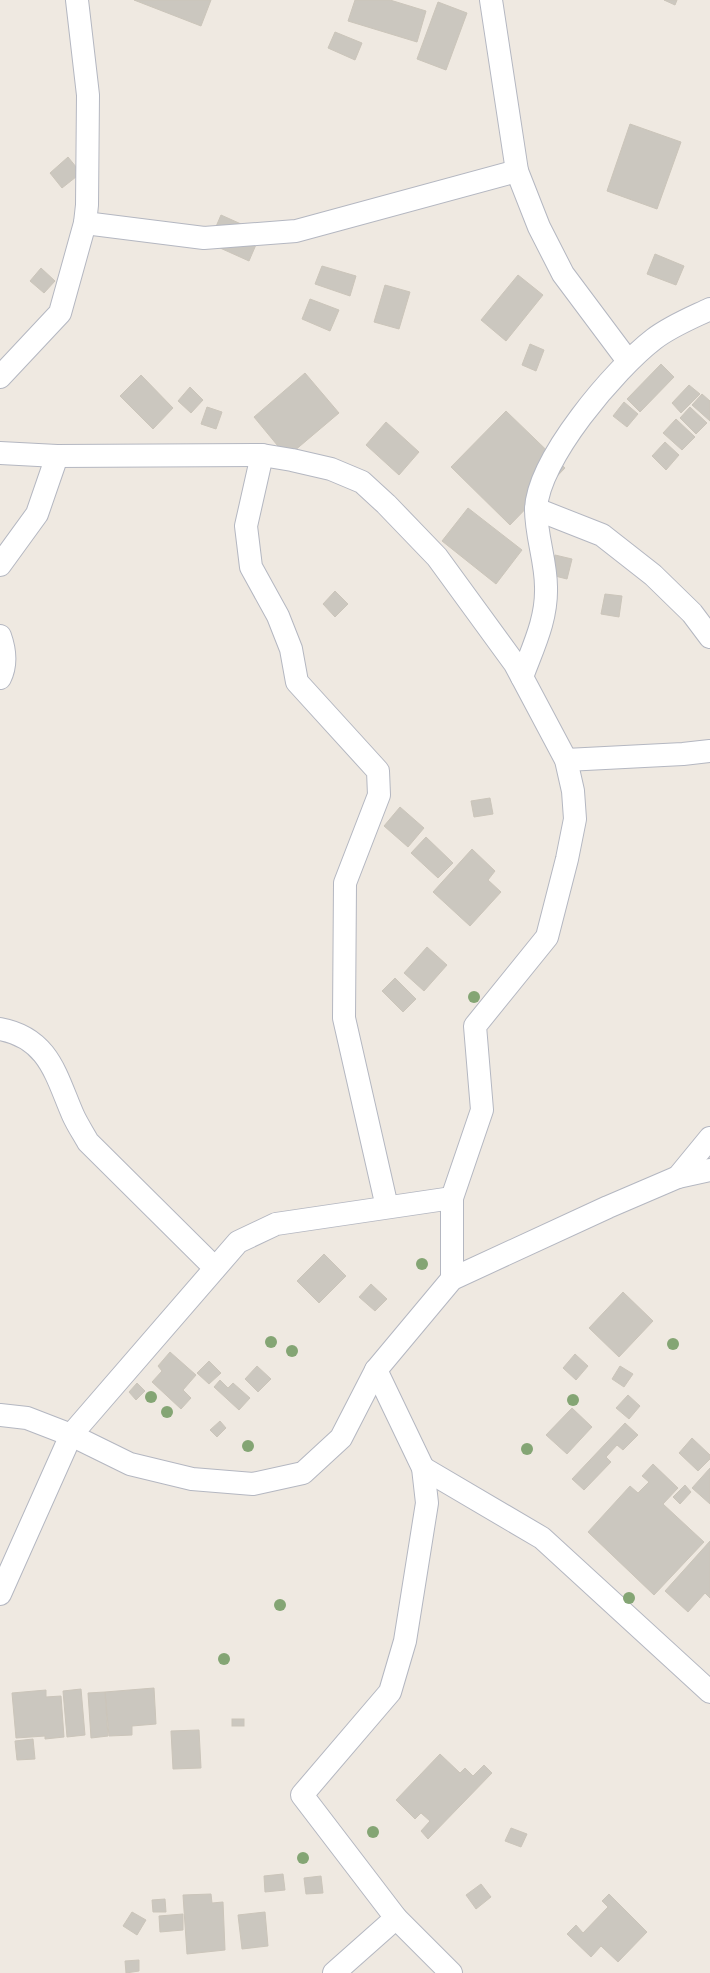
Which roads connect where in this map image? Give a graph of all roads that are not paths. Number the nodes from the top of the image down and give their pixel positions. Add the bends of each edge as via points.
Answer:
1 (77, 0) edge
2 (491, 0) edge
3 (517, 171) junction
4 (85, 223) junction
5 (710, 309) edge
6 (628, 361) junction
7 (0, 377) edge
8 (0, 453) edge
9 (262, 455) junction
10 (57, 456) junction
11 (536, 509) junction
12 (0, 565) edge
13 (0, 636) edge
14 (710, 637) edge
15 (522, 677) junction
16 (0, 678) edge
17 (710, 750) edge
18 (566, 760) junction
19 (0, 1029) edge
20 (710, 1138) edge
21 (710, 1170) edge
22 (678, 1178) junction
23 (452, 1198) junction
24 (387, 1207) junction
25 (215, 1268) junction
26 (452, 1279) junction
27 (376, 1370) junction
28 (0, 1415) edge
29 (71, 1435) junction
30 (423, 1468) junction
31 (0, 1594) edge
32 (710, 1692) edge
33 (396, 1918) junction
34 (334, 1973) edge
35 (451, 1973) edge

1 - 4 street via 88,95
2 - 3 street
3 - 4 street via 296,231 204,238
3 - 6 street via 539,227 563,274
4 - 7 street via 60,313
5 - 6 street via 655,338
6 - 11 street via 568,434 550,463 540,486
8 - 10 street
9 - 10 street
9 - 15 street via 332,469 362,482 437,557 516,664
9 - 24 street via 246,526 252,567 278,616 288,642 297,682 378,772 379,795 346,883 344,1018
10 - 12 street via 37,514
11 - 14 street via 602,535 653,575 692,613
11 - 15 street via 546,605 543,622
13 - 16 street via 5,661
15 - 18 street
17 - 18 street via 683,754
18 - 23 street via 573,791 575,819 567,859 546,937 474,1026 482,1110
19 - 25 street via 13,1031 44,1052 56,1072 73,1117 88,1142
20 - 22 street
21 - 22 street
22 - 26 street via 608,1207
23 - 24 street
23 - 26 street
24 - 25 street via 276,1224 238,1242
25 - 29 street
26 - 27 street
27 - 29 street via 341,1438 303,1473 253,1484 192,1480 130,1464
27 - 30 street
28 - 29 street via 27,1418
29 - 31 street
30 - 32 street via 542,1538
30 - 33 street via 427,1503 405,1641 390,1692 302,1795
33 - 34 street
33 - 35 street

